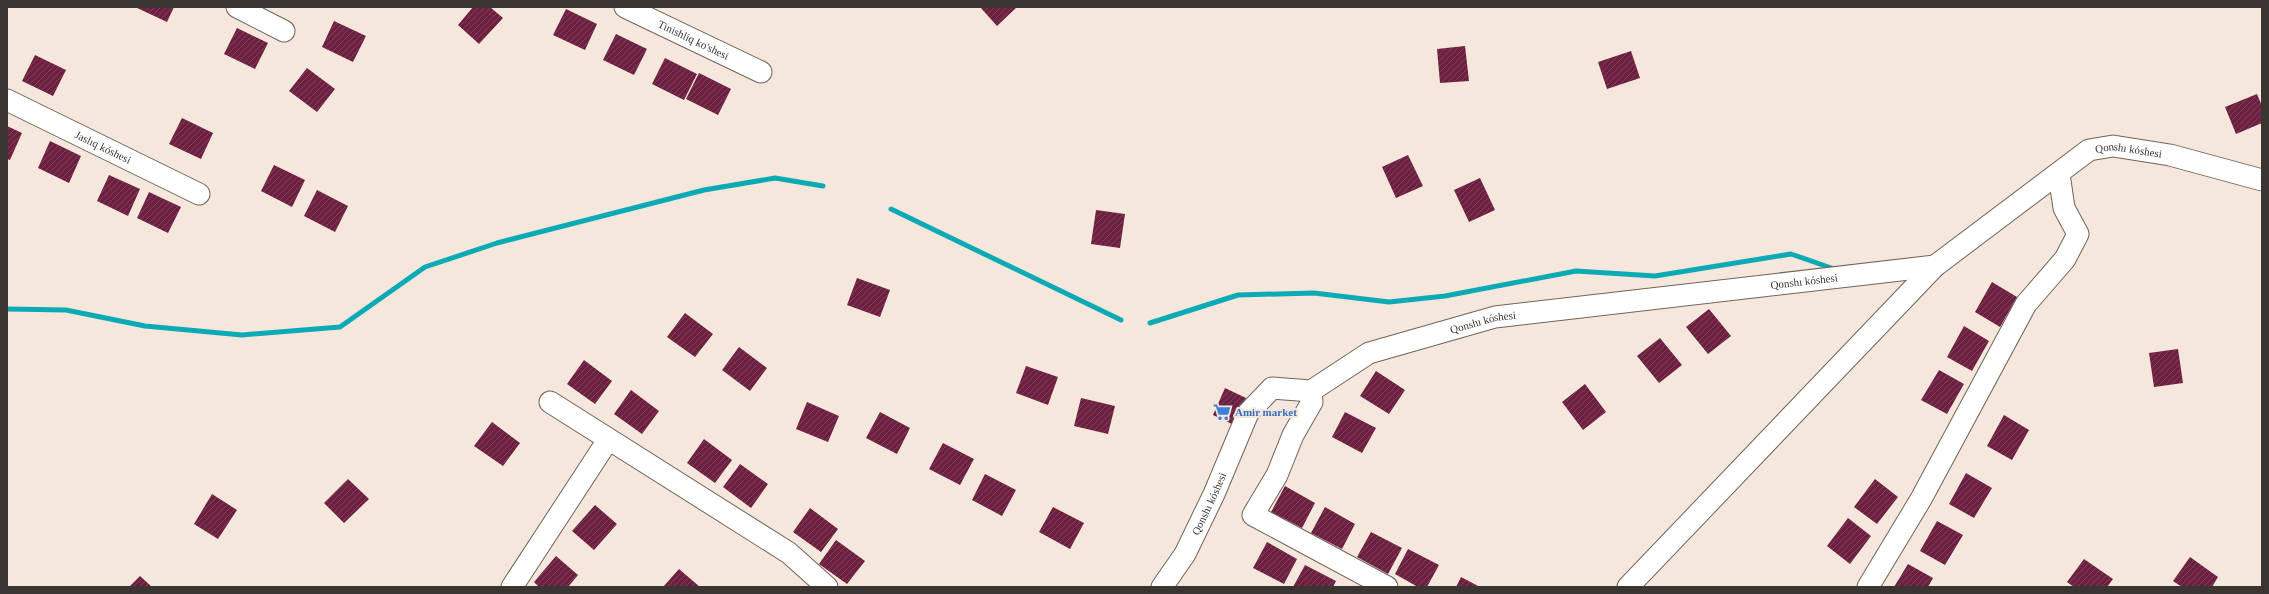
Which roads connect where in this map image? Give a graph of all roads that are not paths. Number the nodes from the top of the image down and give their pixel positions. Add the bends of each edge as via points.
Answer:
1 (237, 7) edge
2 (625, 7) edge
3 (284, 30) dead end
4 (761, 72) dead end
5 (7, 100) edge
6 (2059, 174) junction
7 (2262, 180) edge
8 (199, 194) dead end
9 (1935, 266) junction
10 (1312, 392) junction
11 (550, 402) dead end
12 (608, 440) junction
13 (512, 587) edge
14 (827, 587) edge
15 (1162, 587) edge
16 (1387, 587) edge
17 (1628, 587) edge
18 (1868, 587) edge

1 - 3 street
2 - 4 street, Tinishliq ko'shesi
5 - 8 street, Jaslıq kóshesi
6 - 7 street, Qonshı kóshesi via 2089,150 2113,146 2170,155
6 - 9 street, Qonshı kóshesi
6 - 18 street via 2064,208 2078,234 2065,259 2026,304 1920,499
9 - 10 street, Qonshı kóshesi via 1495,317 1370,353
9 - 17 street, Qonshı kóshesi
10 - 15 street, Qonshı kóshesi via 1272,388 1248,413 1214,494 1185,554
10 - 16 street via 1312,402 1293,435 1277,475 1253,515
11 - 12 street
12 - 13 street
12 - 14 street via 789,553

